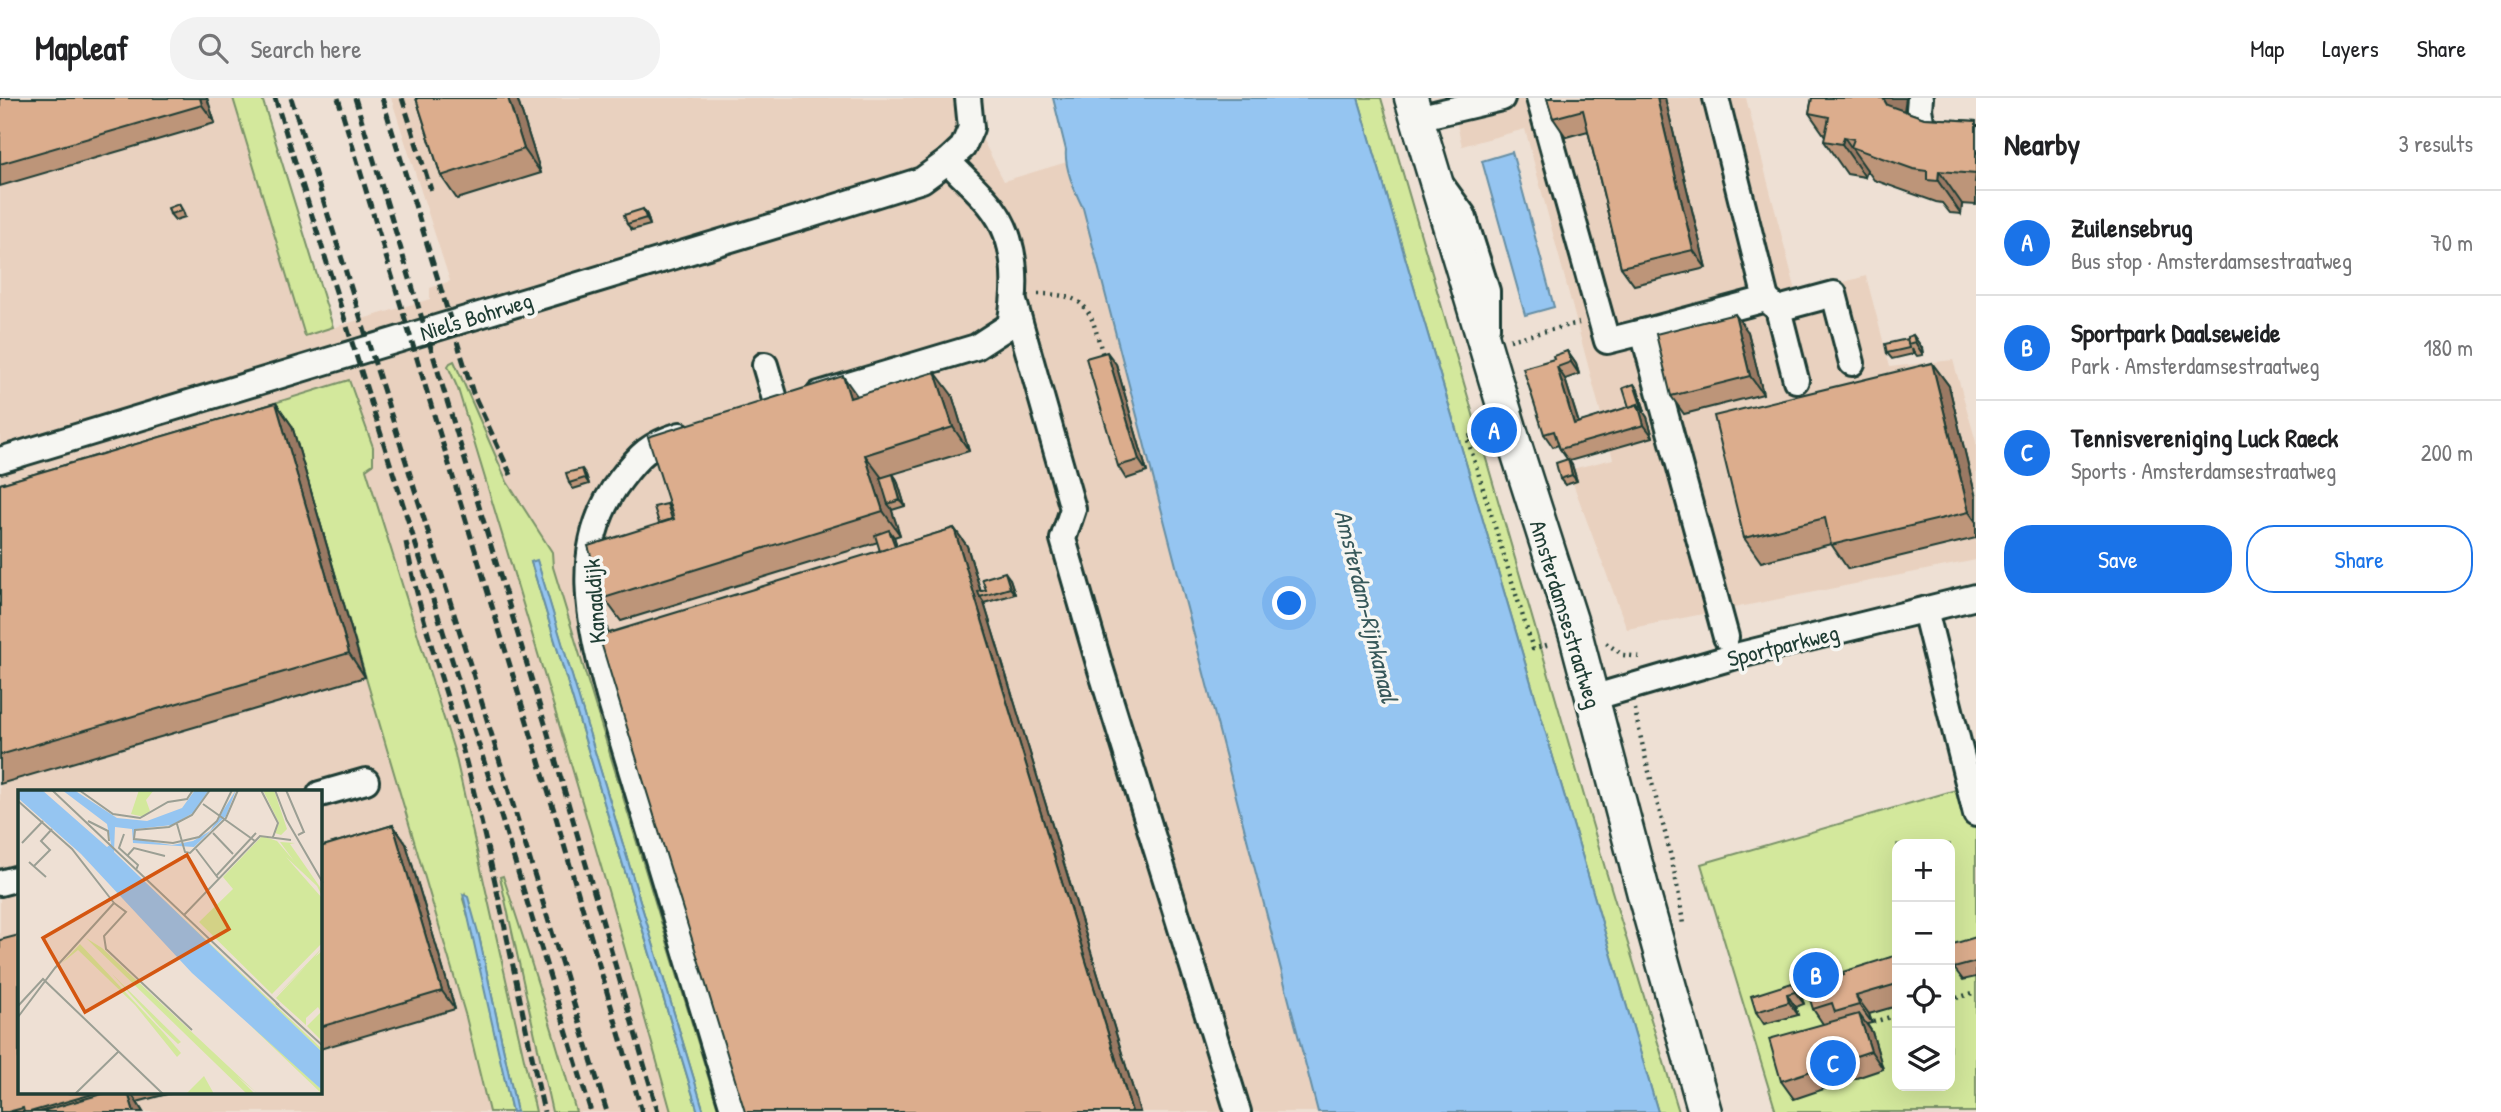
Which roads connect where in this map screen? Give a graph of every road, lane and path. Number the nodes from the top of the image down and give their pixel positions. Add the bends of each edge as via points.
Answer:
1 (968, 98) edge
2 (1502, 98) edge
3 (1539, 98) edge
4 (1716, 98) edge
5 (1920, 98) edge
6 (1414, 108) edge
7 (1976, 139) edge
8 (948, 162) junction
9 (1015, 298) junction
10 (1772, 304) junction
11 (1600, 317) junction
12 (1643, 332) junction
13 (1496, 350) junction
14 (1852, 363) dead end
15 (765, 365) dead end
16 (1106, 367) edge
17 (1796, 380) dead end
18 (777, 406) junction
19 (751, 414) edge
20 (699, 429) edge
21 (1502, 438) junction
22 (0, 460) edge
23 (1976, 597) edge
24 (1925, 610) junction
25 (1726, 637) dead end
26 (1554, 643) dead end
27 (1623, 655) dead end
28 (1631, 688) junction
29 (1592, 698) junction
30 (366, 782) dead end
31 (322, 793) edge
32 (1976, 814) edge
33 (18, 878) edge
34 (0, 883) edge
35 (1683, 926) dead end
36 (1976, 992) edge
37 (1955, 998) edge
38 (1892, 1016) edge
39 (1873, 1022) dead end
40 (734, 1112) edge
41 (1238, 1112) edge
42 (1705, 1112) edge

1 - 8 street via 971,128 963,147
2 - 6 street
3 - 11 street
4 - 10 street
5 - 7 street via 1922,127
6 - 13 main road, Amsterdamsestraatweg
8 - 9 street via 994,210 1013,258
8 - 22 street, Niels Bohrweg via 922,180
9 - 16 path via 1063,294 1079,300 1091,316
9 - 18 street via 1010,325 976,347
9 - 41 street via 1073,509 1063,540
10 - 12 street
10 - 14 street via 1834,294
10 - 17 street
11 - 12 street via 1607,341
11 - 13 path
12 - 25 street
13 - 21 main road, Amsterdamsestraatweg
15 - 18 street
18 - 19 street
20 - 40 street, Kanaaldijk via 646,449 610,492 591,538 588,589 609,696
21 - 26 path via 1467,437 1533,649
21 - 29 main road, Amsterdamsestraatweg via 1576,636
23 - 24 street, Sportparkweg
24 - 28 street, Sportparkweg via 1736,656
24 - 32 street
27 - 28 path
28 - 29 street, Sportparkweg
28 - 35 path via 1679,885
29 - 42 main road, Amsterdamsestraatweg
30 - 31 street
33 - 34 street
36 - 37 path
38 - 39 path

